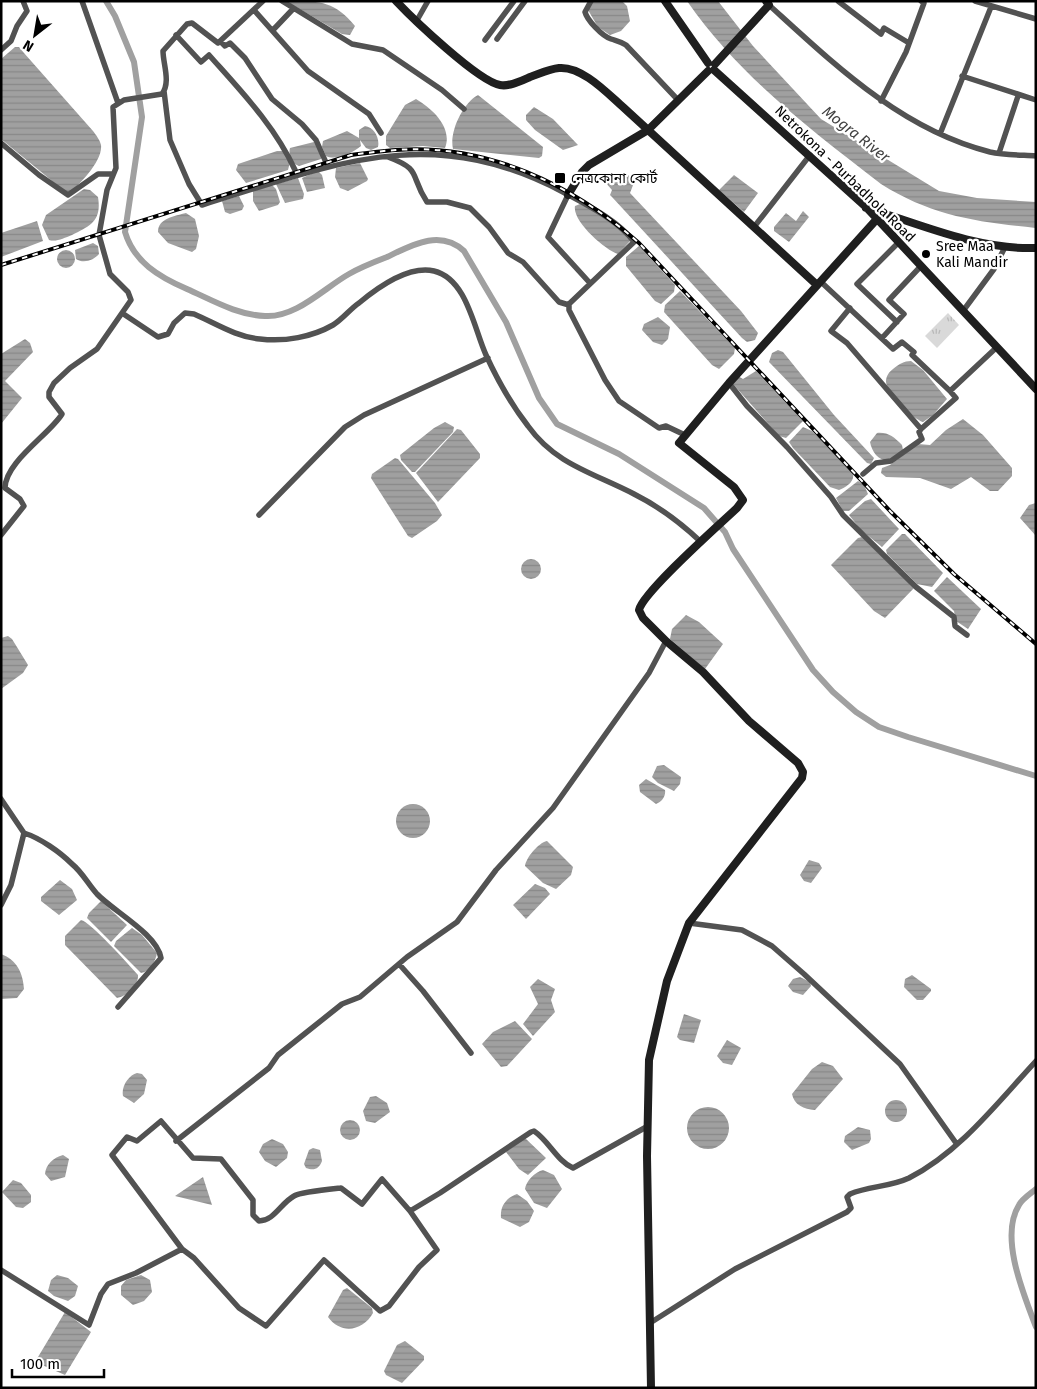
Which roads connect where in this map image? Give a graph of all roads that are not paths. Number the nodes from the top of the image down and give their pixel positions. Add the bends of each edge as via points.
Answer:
1 (23, 1) edge
2 (82, 1) edge
3 (263, 1) edge
4 (282, 1) edge
5 (396, 1) edge
6 (428, 1) edge
7 (514, 1) edge
8 (525, 1) edge
9 (591, 1) edge
10 (665, 1) edge
11 (838, 1) edge
12 (921, 1) edge
13 (975, 1) edge
14 (768, 3) edge
15 (991, 7) junction
16 (294, 9) junction
17 (254, 10) junction
18 (1036, 19) edge
19 (416, 22) junction
20 (273, 30) junction
21 (176, 35) junction
22 (496, 39) dead end
23 (485, 40) dead end
24 (220, 42) junction
25 (910, 43) junction
26 (1, 50) edge
27 (713, 66) junction
28 (962, 76) junction
29 (163, 92) junction
30 (1018, 96) junction
31 (678, 100) junction
32 (881, 100) junction
33 (1036, 100) edge
34 (118, 103) junction
35 (464, 109) dead end
36 (648, 130) junction
37 (380, 132) dead end
38 (940, 134) junction
39 (1, 143) edge
40 (999, 153) junction
41 (385, 155) junction
42 (810, 155) junction
43 (1036, 156) edge
44 (328, 167) junction
45 (295, 170) dead end
46 (113, 174) junction
47 (568, 195) junction
48 (866, 207) junction
49 (876, 220) junction
50 (754, 227) junction
51 (899, 242) junction
52 (1005, 247) junction
53 (1036, 248) edge
54 (921, 266) junction
55 (589, 282) dead end
56 (819, 283) junction
57 (569, 305) junction
58 (850, 308) junction
59 (963, 311) junction
60 (122, 313) junction
61 (897, 322) junction
62 (882, 338) junction
63 (997, 347) junction
64 (488, 358) junction
65 (729, 383) junction
66 (1036, 388) edge
67 (950, 391) junction
68 (921, 429) junction
69 (685, 435) junction
70 (863, 474) dead end
71 (259, 515) dead end
72 (1, 536) edge
73 (703, 540) junction
74 (967, 635) dead end
75 (666, 642) junction
76 (1, 799) edge
77 (24, 833) junction
78 (1, 905) edge
79 (689, 924) junction
80 (399, 964) junction
81 (118, 1006) dead end
82 (471, 1053) dead end
83 (1036, 1061) edge
84 (648, 1126) junction
85 (176, 1141) junction
86 (956, 1143) junction
87 (410, 1211) junction
88 (182, 1248) junction
89 (1, 1270) edge
90 (650, 1323) junction
91 (651, 1388) edge

1 - 26 street via 27,11 11,41
2 - 34 street
3 - 17 street
4 - 16 street
5 - 19 street
6 - 19 street
7 - 23 street
8 - 22 street
9 - 31 street via 585,12 587,18 609,38 626,45
10 - 27 street, Netrokona - Purbadhola Road
11 - 25 street via 881,34 884,28
12 - 25 street via 924,3
13 - 15 street
14 - 27 street
14 - 32 street via 837,66
15 - 18 street
15 - 28 street
16 - 20 street
16 - 35 street via 352,44 383,50
17 - 20 street
17 - 24 street
19 - 36 street via 497,84 508,84 558,68 576,72 609,95
20 - 37 street via 308,71 370,114
21 - 24 street via 192,23
21 - 29 street via 163,51 166,65
21 - 45 street via 201,62 209,54 285,148
24 - 44 street via 225,46 230,43 245,58 272,99 310,132
25 - 32 street
27 - 31 street
27 - 42 street, Netrokona - Purbadhola Road
28 - 30 street
28 - 38 street
29 - 34 street
29 - 44 street via 170,140 202,205
30 - 33 street
30 - 40 street
31 - 36 street
32 - 38 street
34 - 46 street via 113,107 116,168
36 - 47 street via 590,165
36 - 50 street
38 - 40 street
39 - 46 street via 68,196 98,174
40 - 43 street
41 - 44 street
41 - 47 street via 440,154 484,160 521,172
41 - 57 street via 412,169 427,202 447,202 470,208 508,254 523,262 559,302
42 - 48 street, Netrokona - Purbadhola Road
42 - 50 street
46 - 60 street via 101,212 99,235 110,274 131,296
47 - 55 street via 548,237
47 - 57 street via 603,215 634,242
48 - 49 street, Netrokona - Purbadhola Road
48 - 52 street via 962,239
49 - 51 street, Netrokona - Purbadhola Road
49 - 56 street
50 - 56 street
51 - 54 street, Netrokona - Purbadhola Road
51 - 61 street via 857,284
52 - 53 street
52 - 59 street via 994,269
54 - 59 street, Netrokona - Purbadhola Road
54 - 61 street via 888,300 904,314
56 - 58 street
56 - 65 street
57 - 69 street via 575,324 619,401 659,428 666,426
58 - 62 street
58 - 68 street via 832,331 847,343
59 - 63 street, Netrokona - Purbadhola Road
60 - 64 street via 158,337 168,334 174,323 185,314 194,314 249,338 300,338 334,325 359,302 402,275 434,271 461,293
60 - 72 street via 96,349 51,387 49,397 62,414 27,450 6,480 6,489 24,506
61 - 62 street
62 - 67 street via 893,349 902,342 906,344
63 - 66 street, Netrokona - Purbadhola Road
63 - 67 street
64 - 71 street via 364,415 345,427
64 - 73 street via 514,407 549,451 643,499
65 - 69 street
65 - 74 street via 806,468 843,515 916,587 952,614 955,626
67 - 68 street via 956,398
68 - 70 street via 922,439 891,462 876,463
69 - 73 street via 679,444 719,474 743,500
73 - 75 street via 640,606 643,618
75 - 79 street via 703,672 749,721 798,763 803,772 802,778
75 - 80 street via 649,673 553,808 496,870 457,922
76 - 77 street
77 - 78 street via 11,885
77 - 81 street via 72,864 97,894 159,950 161,958
79 - 84 street via 668,981 648,1060
79 - 86 street via 742,930 779,952 900,1064
80 - 82 street
80 - 85 street via 360,997 342,1004 278,1055 269,1068
83 - 86 street
84 - 87 street via 573,1168 536,1132 531,1132
84 - 90 street
85 - 87 street via 193,1158 221,1160 253,1200 253,1215 259,1221 272,1217 295,1195 328,1189 341,1188 362,1204 382,1179
85 - 88 street via 161,1121 136,1142 127,1137 112,1155
86 - 90 street via 910,1177 850,1194 851,1208 847,1212 735,1269
87 - 88 street via 437,1250 419,1266 389,1306 380,1311 324,1260 266,1326 239,1308
88 - 89 street via 108,1284 89,1325
90 - 91 street

